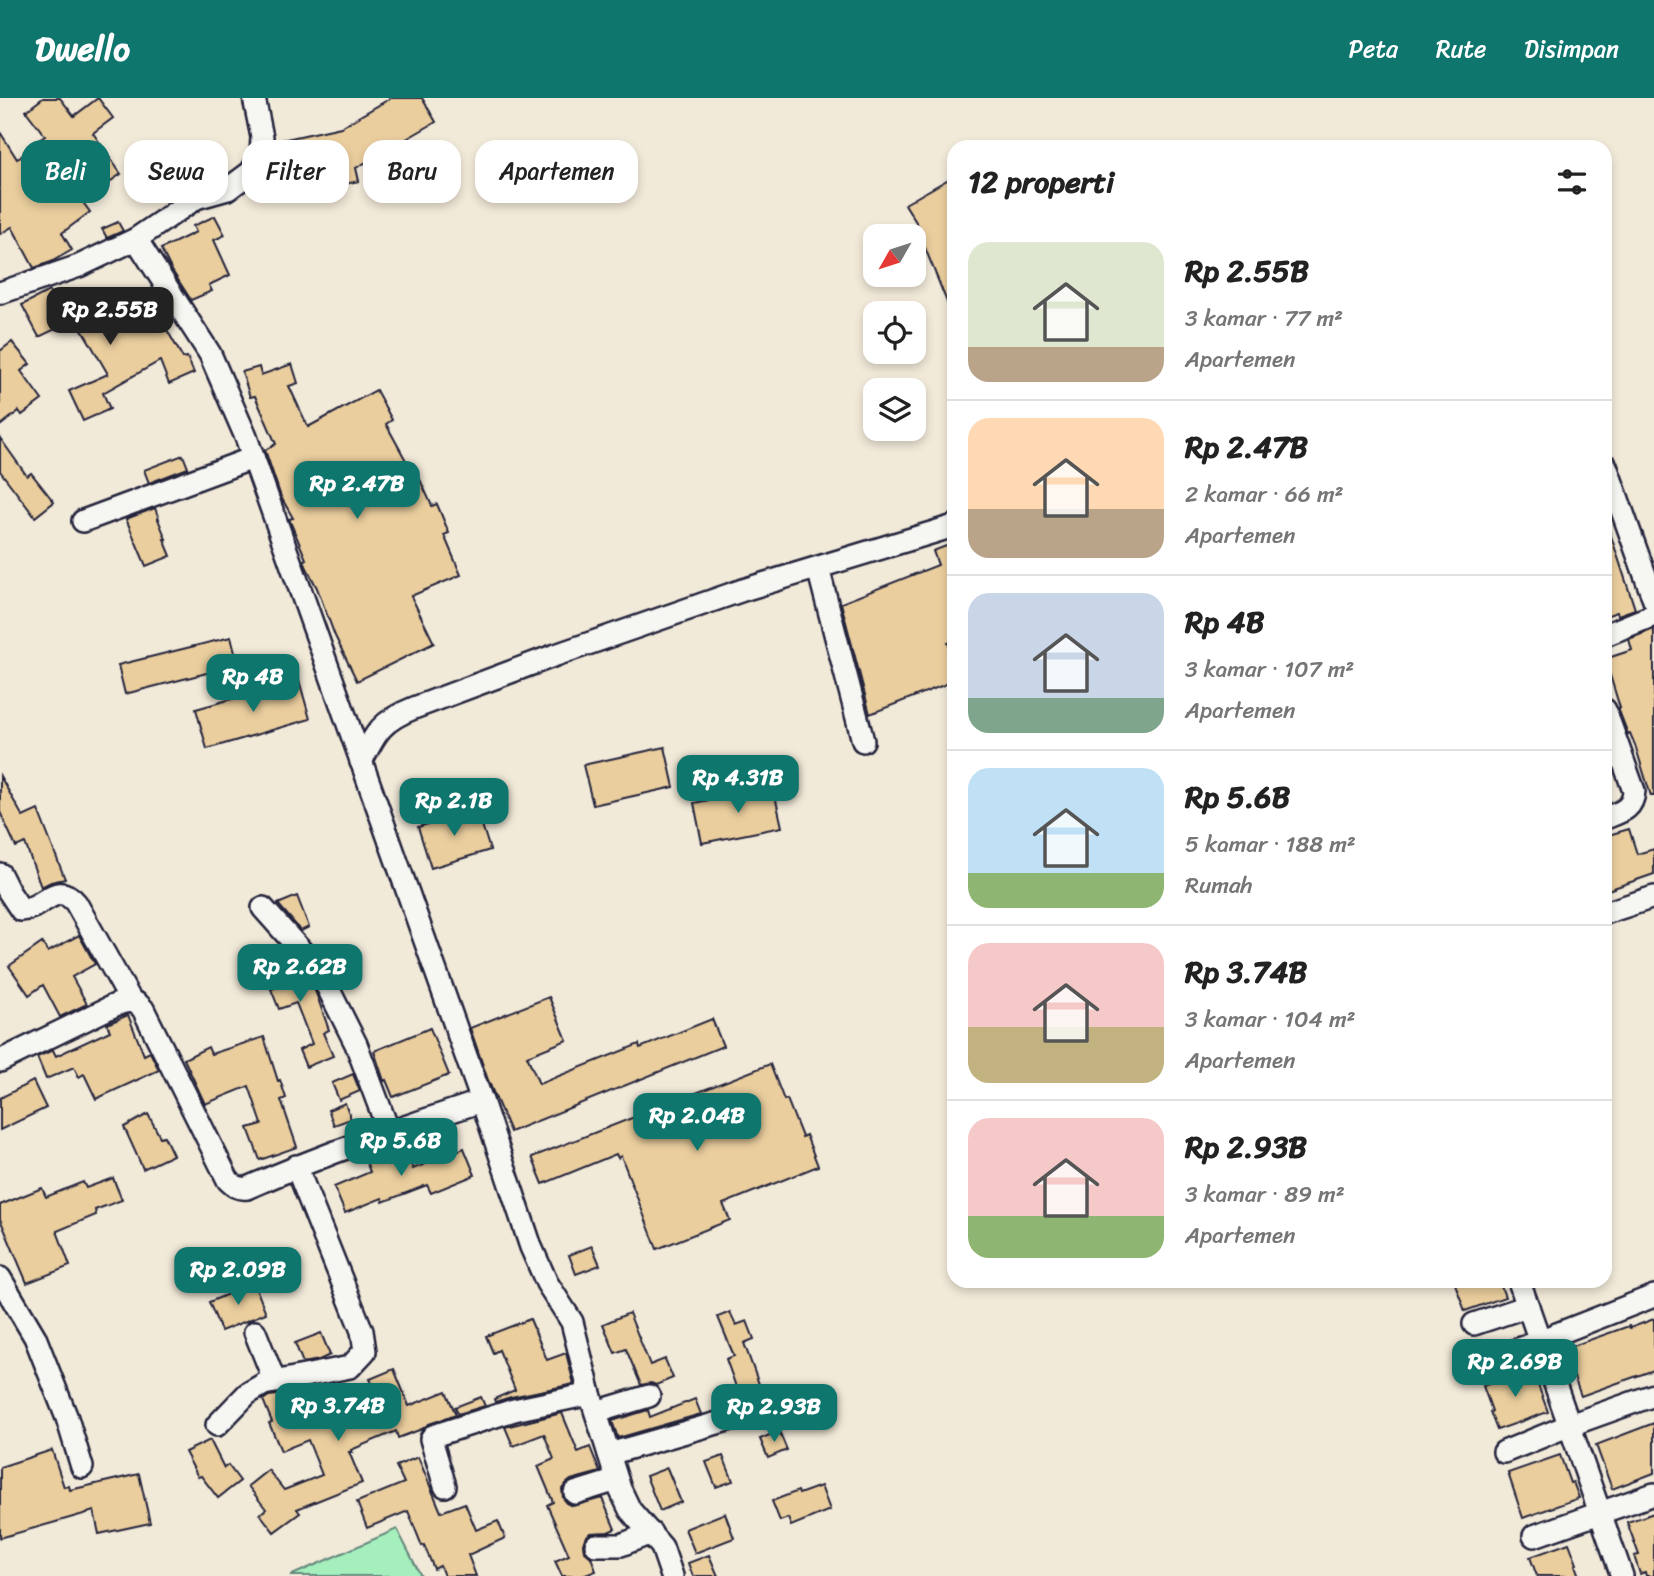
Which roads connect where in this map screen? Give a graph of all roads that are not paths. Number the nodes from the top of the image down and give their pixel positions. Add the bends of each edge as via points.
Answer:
1 (254, 98) edge
2 (136, 239) junction
3 (0, 293) edge
4 (253, 458) junction
5 (1612, 483) edge
6 (83, 521) dead end
7 (947, 528) edge
8 (818, 568) junction
9 (1654, 600) edge
10 (1654, 615) edge
11 (1612, 632) edge
12 (1612, 734) edge
13 (863, 741) dead end
14 (361, 762) junction
15 (1612, 815) edge
16 (0, 874) edge
17 (1654, 897) edge
18 (263, 908) dead end
19 (1612, 911) edge
20 (131, 1001) junction
21 (0, 1061) edge
22 (482, 1101) junction
23 (389, 1132) junction
24 (296, 1166) junction
25 (0, 1278) edge
26 (1522, 1288) edge
27 (1654, 1296) edge
28 (1528, 1306) junction
29 (1474, 1324) dead end
30 (255, 1332) dead end
31 (1540, 1340) junction
32 (1488, 1361) dead end
33 (275, 1382) junction
34 (1654, 1395) edge
35 (649, 1396) dead end
36 (593, 1403) junction
37 (742, 1416) dead end
38 (217, 1425) dead end
39 (1570, 1425) junction
40 (1504, 1452) dead end
41 (609, 1454) junction
42 (82, 1466) dead end
43 (617, 1479) junction
44 (445, 1486) dead end
45 (575, 1493) dead end
46 (1654, 1494) edge
47 (1600, 1513) junction
48 (651, 1533) junction
49 (1534, 1536) dead end
50 (596, 1545) dead end
51 (672, 1576) edge
52 (1622, 1576) edge

1 - 2 street via 261,155 251,172 228,189 196,198
2 - 3 street via 79,266
2 - 4 street via 210,354
4 - 6 street
4 - 14 street
5 - 9 street
7 - 8 street
8 - 13 street
8 - 14 street via 655,620 396,716 381,726
10 - 11 street
12 - 15 street via 1634,791 1628,808
14 - 22 street
16 - 20 street via 21,910 58,893 70,896
17 - 19 street
18 - 23 street via 320,972 356,1044
20 - 21 street
20 - 24 street via 143,1010 234,1186 247,1188
22 - 23 street
22 - 36 street via 531,1247 572,1322
23 - 24 street
24 - 33 street via 362,1331 365,1351 350,1367
25 - 42 street via 35,1337
26 - 28 street
27 - 31 street
28 - 29 street
28 - 31 street
30 - 33 street
31 - 32 street
31 - 39 street
33 - 38 street via 247,1394
34 - 39 street
35 - 36 street
36 - 41 street
36 - 44 street via 514,1410 433,1436
37 - 41 street
39 - 40 street
39 - 47 street
41 - 43 street
43 - 45 street
43 - 48 street via 630,1510
46 - 47 street
47 - 49 street
47 - 52 street
48 - 50 street via 621,1545
48 - 51 street via 662,1547

